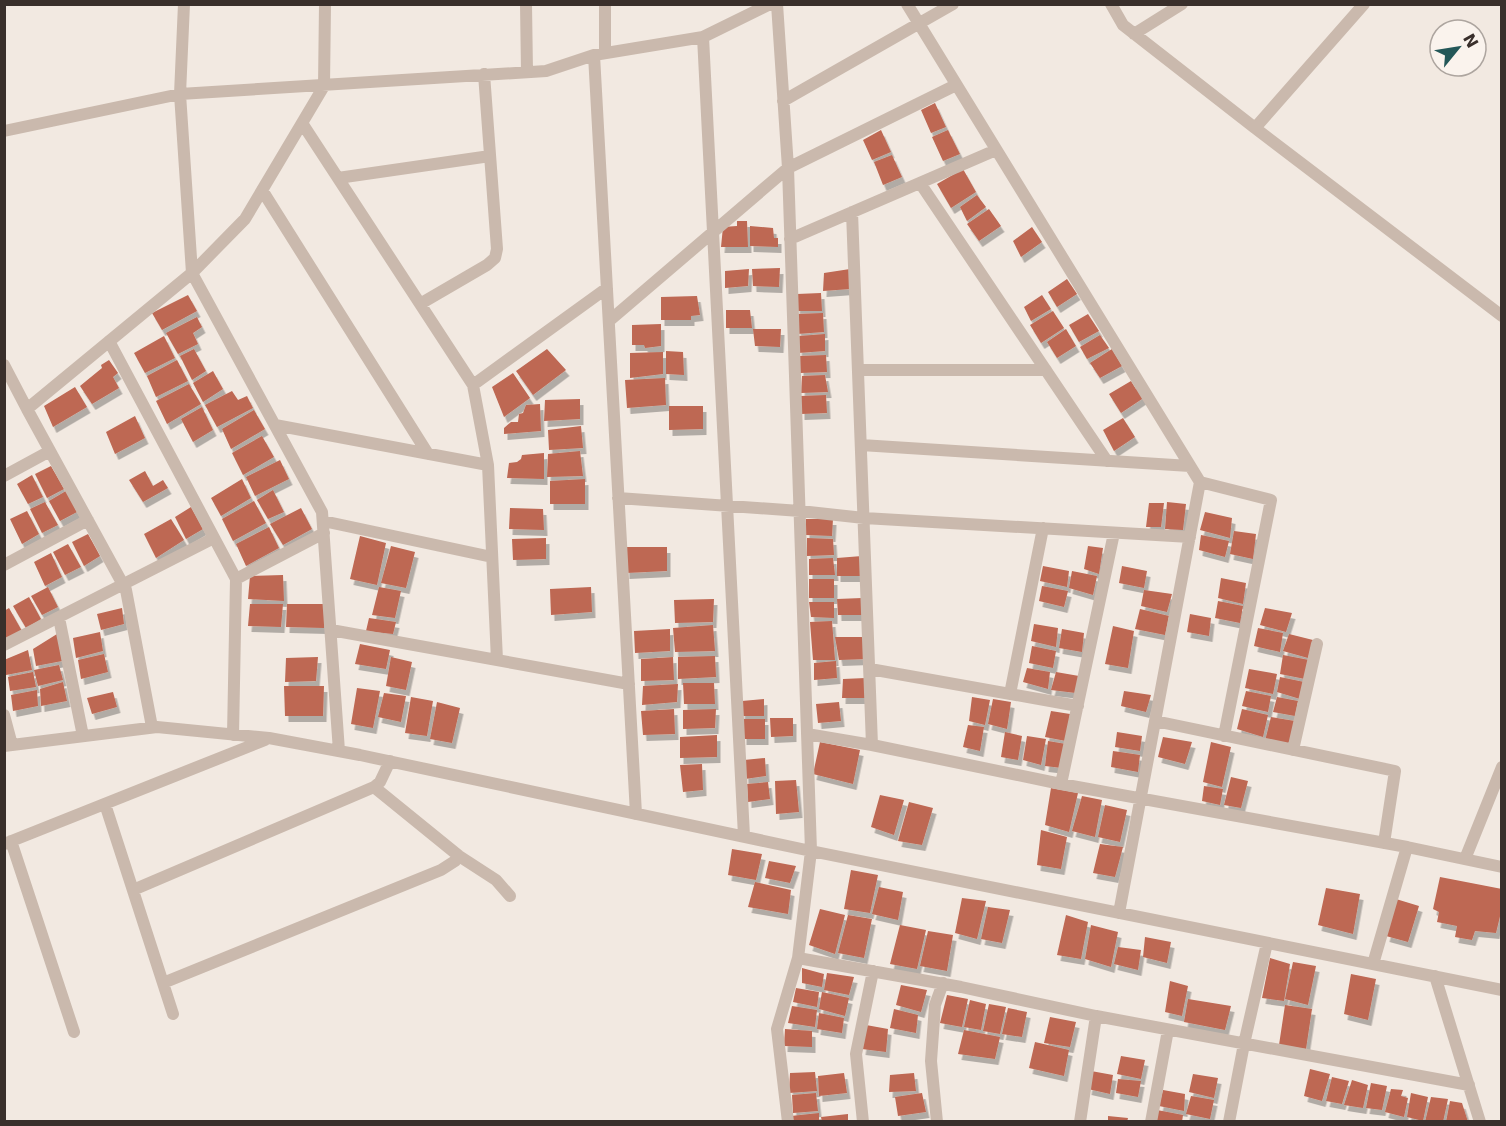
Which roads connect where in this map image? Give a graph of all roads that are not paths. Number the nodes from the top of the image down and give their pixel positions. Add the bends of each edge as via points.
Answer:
1 (184, 4) edge
2 (325, 4) edge
3 (526, 4) edge
4 (605, 4) edge
5 (770, 4) edge
6 (777, 4) edge
7 (907, 4) edge
8 (953, 4) edge
9 (1111, 4) edge
10 (1182, 4) edge
11 (1364, 4) edge
12 (918, 24) junction
13 (1134, 34) junction
14 (702, 37) junction
15 (599, 54) junction
16 (527, 72) junction
17 (484, 74) junction
18 (324, 86) junction
19 (956, 86) junction
20 (180, 94) junction
21 (783, 101) junction
22 (302, 123) junction
23 (1255, 128) junction
24 (4, 131) edge
25 (996, 150) junction
26 (490, 156) junction
27 (788, 168) junction
28 (338, 178) junction
29 (920, 183) junction
30 (262, 190) junction
31 (852, 212) junction
32 (712, 230) junction
33 (790, 239) junction
34 (192, 273) junction
35 (607, 288) junction
36 (420, 303) junction
37 (1502, 316) edge
38 (609, 321) junction
39 (109, 342) junction
40 (4, 365) edge
41 (859, 370) junction
42 (1046, 370) junction
43 (473, 385) junction
44 (27, 409) junction
45 (275, 425) junction
46 (861, 445) junction
47 (50, 451) junction
48 (428, 454) junction
49 (1107, 461) junction
50 (488, 465) junction
51 (1190, 466) junction
52 (4, 476) edge
53 (1200, 482) junction
54 (618, 498) junction
55 (727, 507) junction
56 (800, 511) junction
57 (864, 518) junction
58 (88, 520) junction
59 (323, 527) junction
60 (1043, 528) junction
61 (1114, 533) junction
62 (1190, 537) junction
63 (214, 538) junction
64 (492, 557) junction
65 (4, 565) edge
66 (236, 579) junction
67 (123, 584) junction
68 (58, 618) junction
69 (331, 630) junction
70 (1317, 644) dead end
71 (4, 645) edge
72 (497, 660) junction
73 (870, 669) junction
74 (629, 684) junction
75 (1010, 693) junction
76 (1078, 706) junction
77 (4, 715) edge
78 (1155, 721) junction
79 (152, 728) junction
80 (807, 734) junction
81 (233, 735) junction
82 (83, 736) junction
83 (1224, 736) junction
84 (269, 738) junction
85 (872, 745) junction
86 (8, 746) edge
87 (1293, 750) junction
88 (339, 751) junction
89 (390, 761) junction
90 (1502, 767) edge
91 (1061, 784) junction
92 (374, 787) junction
93 (1141, 799) junction
94 (105, 804) junction
95 (636, 814) junction
96 (744, 836) junction
97 (8, 842) edge
98 (1384, 843) junction
99 (1407, 847) junction
100 (811, 851) junction
101 (459, 856) junction
102 (1465, 859) junction
103 (1502, 867) edge
104 (133, 890) junction
105 (510, 896) dead end
106 (1119, 913) junction
107 (1268, 943) junction
108 (798, 958) junction
109 (1373, 964) junction
110 (873, 971) junction
111 (1435, 976) junction
112 (163, 983) junction
113 (943, 983) junction
114 (1502, 990) edge
115 (173, 1014) dead end
116 (1096, 1016) junction
117 (1168, 1030) junction
118 (74, 1032) dead end
119 (1244, 1044) junction
120 (1469, 1085) junction
121 (788, 1122) edge
122 (863, 1122) edge
123 (937, 1122) edge
124 (1080, 1122) edge
125 (1151, 1122) edge
126 (1229, 1122) edge
127 (1480, 1122) edge

1 - 20 street
2 - 18 street
3 - 16 street
4 - 15 street
5 - 14 street
6 - 21 street
7 - 12 street
8 - 12 street
9 - 13 street via 1123,25
10 - 13 street
11 - 23 street
12 - 19 street
12 - 21 street
13 - 23 street
14 - 15 street
14 - 32 street
15 - 16 street via 546,71
15 - 35 street
16 - 17 street
17 - 18 street
17 - 26 street
18 - 20 street
18 - 22 street
19 - 25 street
19 - 27 street
20 - 24 street
20 - 34 street
21 - 27 street
22 - 28 street
22 - 30 street
23 - 37 street
25 - 29 street
25 - 51 street
26 - 28 street
26 - 36 street via 495,258
27 - 32 street
27 - 33 street
28 - 36 street
29 - 31 street
29 - 42 street
30 - 34 street via 245,219
30 - 48 street
31 - 33 street
31 - 41 street
32 - 38 street
32 - 55 street
33 - 56 street
34 - 39 street
34 - 45 street
35 - 38 street
35 - 43 street
36 - 43 street
38 - 54 street
39 - 44 street
39 - 63 street
40 - 44 street
41 - 42 street
41 - 46 street
42 - 49 street
43 - 50 street
44 - 47 street
45 - 48 street
45 - 59 street via 322,512
46 - 49 street
46 - 57 street
47 - 52 street
47 - 58 street
48 - 50 street
49 - 51 street
50 - 64 street
51 - 53 street
53 - 62 street
53 - 83 street via 1270,500
54 - 55 street
54 - 74 street
55 - 56 street
55 - 96 street
56 - 57 street
56 - 80 street
57 - 60 street
57 - 73 street
58 - 65 street
58 - 67 street
59 - 64 street
59 - 66 street
59 - 69 street
60 - 61 street
60 - 75 street
61 - 62 street
61 - 76 street
62 - 78 street
63 - 66 street
63 - 67 street
64 - 72 street
66 - 81 street
67 - 68 street
67 - 79 street
68 - 71 street
68 - 82 street
69 - 72 street
69 - 88 street
70 - 87 street
72 - 74 street
73 - 75 street
73 - 85 street
74 - 95 street
75 - 76 street
76 - 91 street
77 - 86 street
78 - 83 street
78 - 93 street
79 - 81 street
79 - 82 street
80 - 85 street
80 - 100 street
81 - 84 street
82 - 86 street
83 - 87 street
84 - 88 street
84 - 94 street
85 - 91 street
87 - 98 street via 1395,771
88 - 89 street
89 - 92 street
89 - 95 street
90 - 102 street
91 - 93 street
92 - 101 street
92 - 104 street
93 - 98 street
93 - 106 street
94 - 97 street
94 - 104 street
95 - 96 street
96 - 100 street
97 - 118 street
98 - 99 street
99 - 102 street
99 - 109 street
100 - 106 street
100 - 108 street
101 - 105 street via 496,880
101 - 112 street via 441,870
102 - 103 street
104 - 112 street
106 - 107 street
107 - 109 street
107 - 119 street
108 - 110 street
108 - 121 street via 777,1029
109 - 111 street
110 - 113 street
110 - 122 street via 856,1053
111 - 114 street
111 - 120 street
112 - 115 street
113 - 116 street
113 - 123 street via 935,1005 932,1061
116 - 117 street
116 - 124 street
117 - 119 street
117 - 125 street
119 - 120 street
119 - 126 street
120 - 127 street

